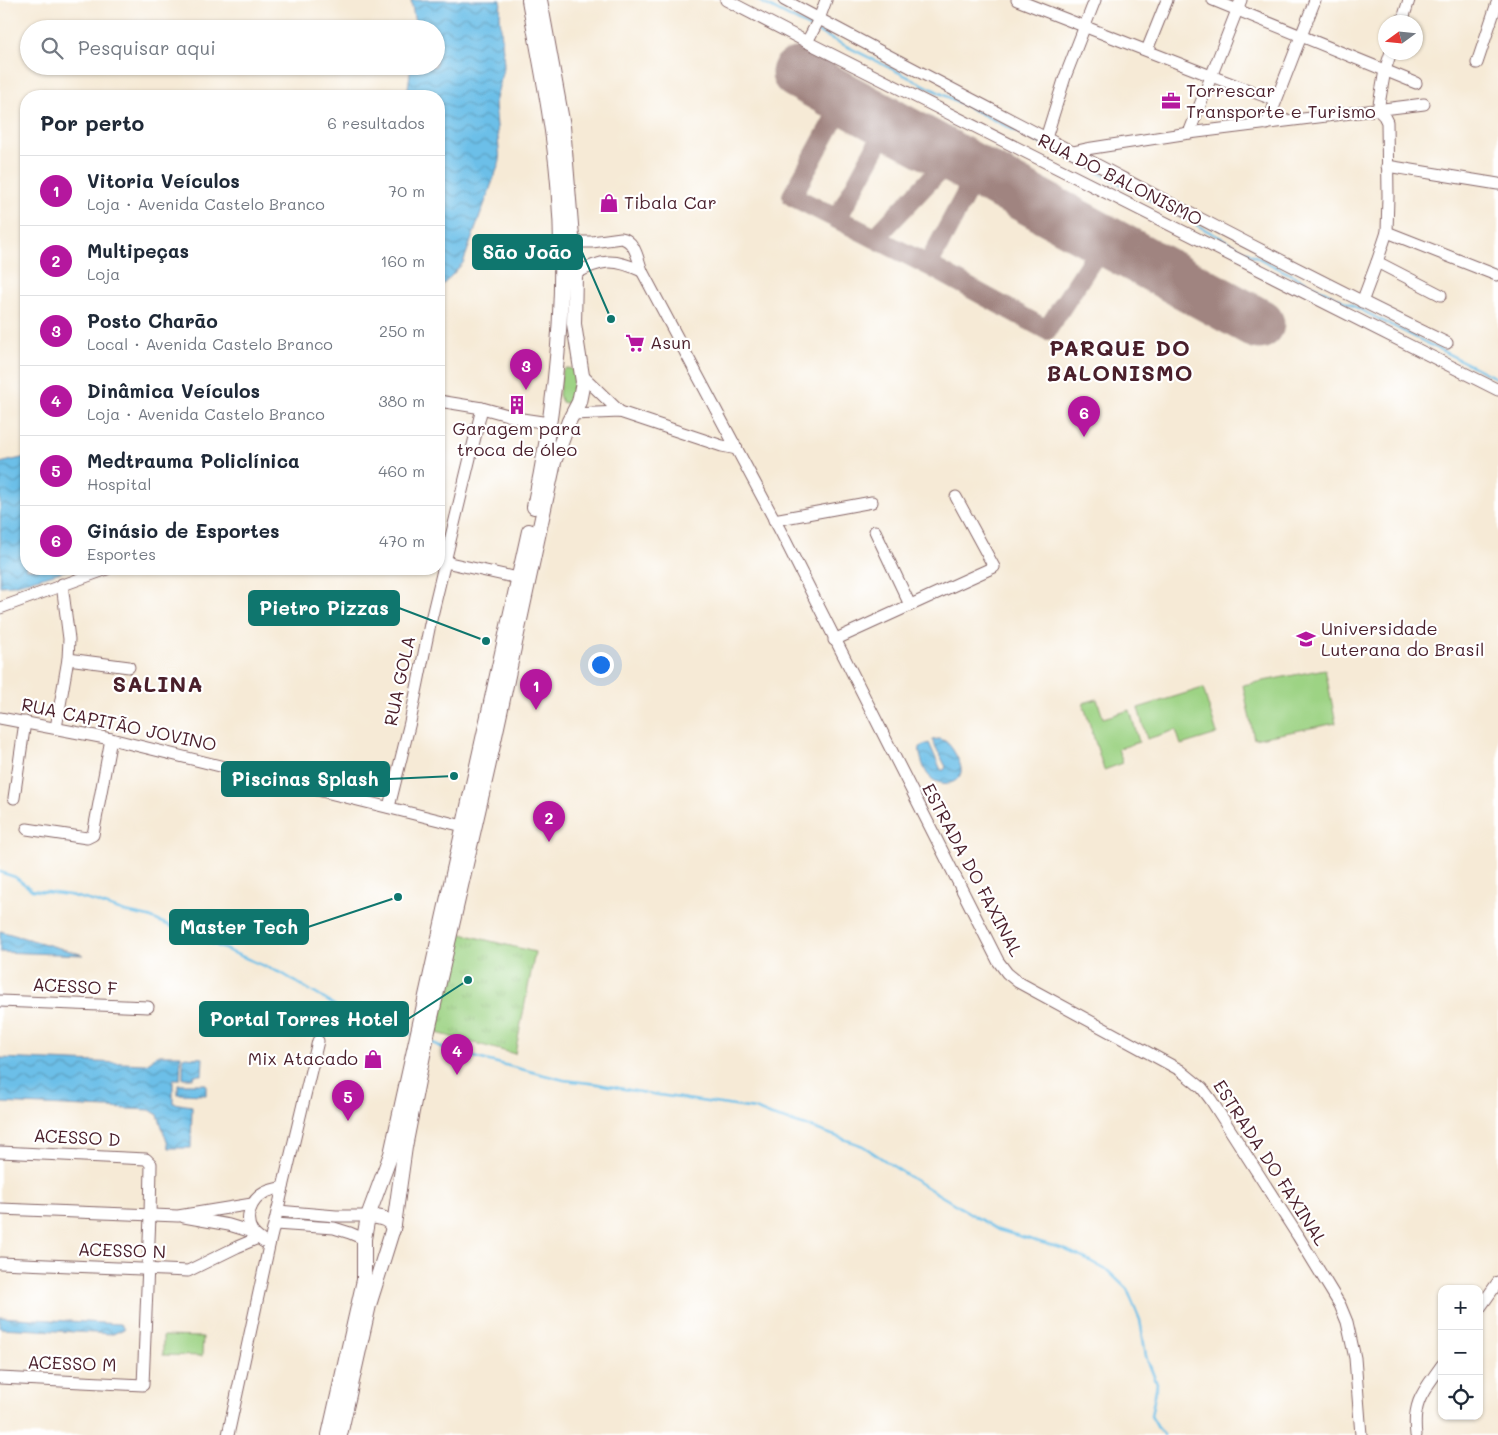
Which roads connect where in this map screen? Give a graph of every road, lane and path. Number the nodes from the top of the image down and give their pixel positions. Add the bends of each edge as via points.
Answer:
1 (529, 0) edge
2 (540, 0) edge
3 (726, 0) edge
4 (784, 0) edge
5 (826, 0) edge
6 (1020, 0) edge
7 (1095, 0) edge
8 (1167, 0) edge
9 (1213, 0) edge
10 (1315, 0) edge
11 (1409, 0) edge
12 (1498, 0) edge
13 (1239, 5) edge
14 (1404, 15) edge
15 (818, 21) junction
16 (1084, 26) junction
17 (1300, 37) junction
18 (809, 39) junction
19 (1147, 50) junction
20 (1389, 60) edge
21 (1477, 63) dead end
22 (1386, 70) junction
23 (1211, 76) junction
24 (1416, 83) dead end
25 (1275, 100) junction
26 (1424, 104) dead end
27 (1378, 110) junction
28 (1267, 124) junction
29 (1189, 133) junction
30 (1046, 138) junction
31 (1073, 152) junction
32 (1388, 166) junction
33 (1498, 184) edge
34 (1387, 232) junction
35 (573, 242) junction
36 (1377, 262) junction
37 (642, 271) junction
38 (575, 274) junction
39 (1496, 275) dead end
40 (1441, 295) dead end
41 (1362, 302) junction
42 (1447, 343) dead end
43 (556, 364) junction
44 (582, 373) junction
45 (1498, 390) edge
46 (445, 402) edge
47 (552, 404) junction
48 (482, 408) junction
49 (620, 412) junction
50 (571, 418) junction
51 (549, 423) junction
52 (736, 449) junction
53 (956, 498) dead end
54 (872, 502) dead end
55 (774, 520) junction
56 (875, 532) dead end
57 (445, 562) joint
58 (89, 575) edge
59 (442, 575) edge
60 (518, 578) junction
61 (62, 584) junction
62 (910, 606) junction
63 (0, 608) edge
64 (834, 640) junction
65 (68, 658) junction
66 (128, 667) dead end
67 (0, 718) edge
68 (25, 722) junction
69 (56, 728) junction
70 (111, 739) junction
71 (14, 798) dead end
72 (389, 807) junction
73 (463, 826) junction
74 (27, 829) dead end
75 (0, 1001) edge
76 (148, 1007) dead end
77 (318, 1041) dead end
78 (0, 1152) edge
79 (283, 1187) junction
80 (252, 1204) junction
81 (0, 1209) edge
82 (278, 1212) junction
83 (150, 1216) junction
84 (178, 1216) junction
85 (336, 1216) junction
86 (368, 1216) junction
87 (275, 1224) junction
88 (334, 1228) junction
89 (255, 1235) junction
90 (391, 1236) junction
91 (364, 1239) junction
92 (269, 1246) junction
93 (0, 1263) edge
94 (148, 1269) junction
95 (1498, 1282) edge
96 (1483, 1304) edge
97 (1438, 1370) edge
98 (0, 1378) edge
99 (228, 1435) edge
100 (329, 1435) edge
101 (340, 1435) edge
102 (1360, 1435) edge
103 (1416, 1435) edge

1 - 43 main road via 558,183 562,278
2 - 35 main road via 563,126
3 - 18 street, RUA DO BALONISMO
4 - 15 street, RUA DO BALONISMO
5 - 15 street
6 - 16 street
7 - 16 street
8 - 19 street
9 - 13 street
10 - 17 street
11 - 14 street
12 - 21 street
13 - 17 street
13 - 23 street
15 - 18 street
15 - 30 street, RUA DO BALONISMO
16 - 19 street
16 - 30 street
17 - 22 street
17 - 25 street
18 - 45 street, RUA DO BALONISMO
19 - 23 street
20 - 22 street
22 - 24 street
22 - 27 street
23 - 25 street
23 - 29 street
25 - 28 street
26 - 27 street
27 - 28 street
27 - 32 street via 1387,122
28 - 29 street
29 - 31 street
30 - 31 street, RUA DO BALONISMO
31 - 41 street, RUA DO BALONISMO
32 - 33 street
32 - 34 street
34 - 36 street
34 - 39 street
35 - 37 street, ESTRADA DO FAXINAL via 625,238 632,245
35 - 38 main road
36 - 40 street
36 - 41 street
37 - 38 street via 623,263 605,262
37 - 52 street, ESTRADA DO FAXINAL
38 - 44 main road via 574,324
41 - 42 street, RUA DO BALONISMO
43 - 44 main road via 570,359 576,362
43 - 47 main road
44 - 49 street
44 - 50 main road via 581,397
46 - 48 street
47 - 50 main road
47 - 51 main road
48 - 51 street
48 - 57 street, RUA GOLA
49 - 50 street
49 - 52 street
50 - 51 main road
50 - 90 main road via 554,462 427,1035
51 - 60 main road via 538,492
52 - 55 street, ESTRADA DO FAXINAL
53 - 62 street via 994,567
54 - 55 street
55 - 64 street, ESTRADA DO FAXINAL
56 - 62 street
57 - 60 street
58 - 61 street
59 - 72 street, RUA GOLA
60 - 73 main road
61 - 63 street
61 - 65 street via 69,639
62 - 64 street
64 - 102 street, ESTRADA DO FAXINAL via 966,900 1007,973 1180,1070 1211,1100 1340,1305 1355,1358
65 - 66 street
65 - 69 street
67 - 68 street, RUA CAPITÃO JOVINO
68 - 69 street, RUA CAPITÃO JOVINO
68 - 71 street
69 - 70 street, RUA CAPITÃO JOVINO
70 - 72 street, RUA CAPITÃO JOVINO
70 - 74 street via 93,835 87,838
72 - 73 street, RUA CAPITÃO JOVINO
73 - 86 main road via 391,1154
75 - 76 street, ACESSO F
77 - 79 street
78 - 83 street, ACESSO D via 146,1159 151,1164
79 - 80 street via 265,1192
79 - 82 street
80 - 84 street
80 - 89 street via 250,1225
81 - 83 street
82 - 85 street
82 - 87 street
83 - 84 street
83 - 94 street
84 - 89 street via 229,1225
85 - 86 street
85 - 88 street
86 - 90 main road via 386,1219 392,1226
86 - 91 main road
87 - 88 street
87 - 92 street
88 - 91 street
89 - 92 street
89 - 94 street, ACESSO N via 188,1271
90 - 91 main road via 381,1245
90 - 101 main road via 369,1305
91 - 100 main road via 364,1280
92 - 99 street
93 - 94 street, ACESSO N
94 - 98 street, ACESSO M via 143,1384
95 - 96 street
97 - 103 street via 1416,1408

